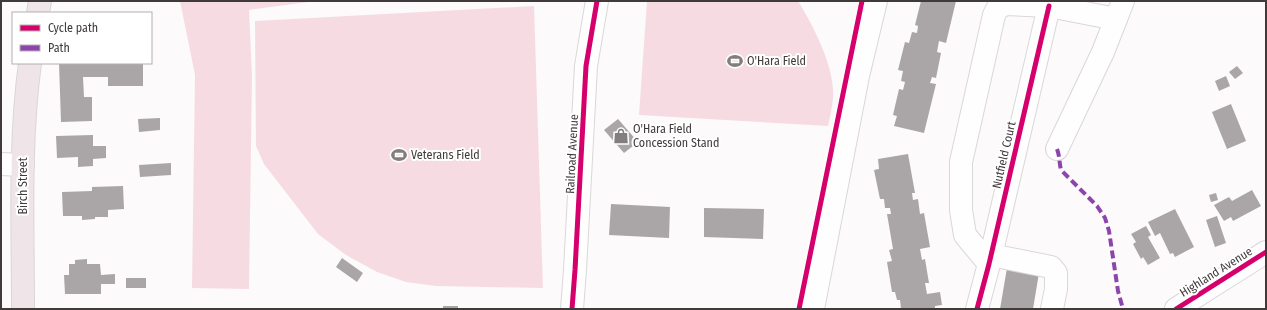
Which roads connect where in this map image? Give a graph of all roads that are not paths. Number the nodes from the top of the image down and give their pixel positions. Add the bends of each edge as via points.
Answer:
1 (40, 1) edge
2 (597, 1) edge
3 (876, 1) edge
4 (1048, 6) junction
5 (1119, 10) edge
6 (38, 12) edge
7 (30, 64) edge
8 (1057, 149) dead end
9 (1, 164) edge
10 (23, 165) junction
11 (1266, 252) edge
12 (990, 260) junction
13 (23, 309) edge
14 (572, 309) edge
15 (813, 309) edge
16 (977, 309) edge
17 (1052, 309) edge
18 (1176, 309) edge

1 - 6 main road
2 - 14 street, Railroad Avenue via 586,66
3 - 15 street via 858,76
4 - 5 street
4 - 12 street, Nutfield Court
4 - 12 street via 1005,4 997,9 992,23 961,162 961,210 965,235
5 - 8 street via 1103,52
7 - 10 main road, Birch Street
9 - 10 street
10 - 13 main road, Birch Street
11 - 18 street, Highland Avenue
12 - 16 street, Nutfield Court
12 - 17 street via 1051,267 1056,272

